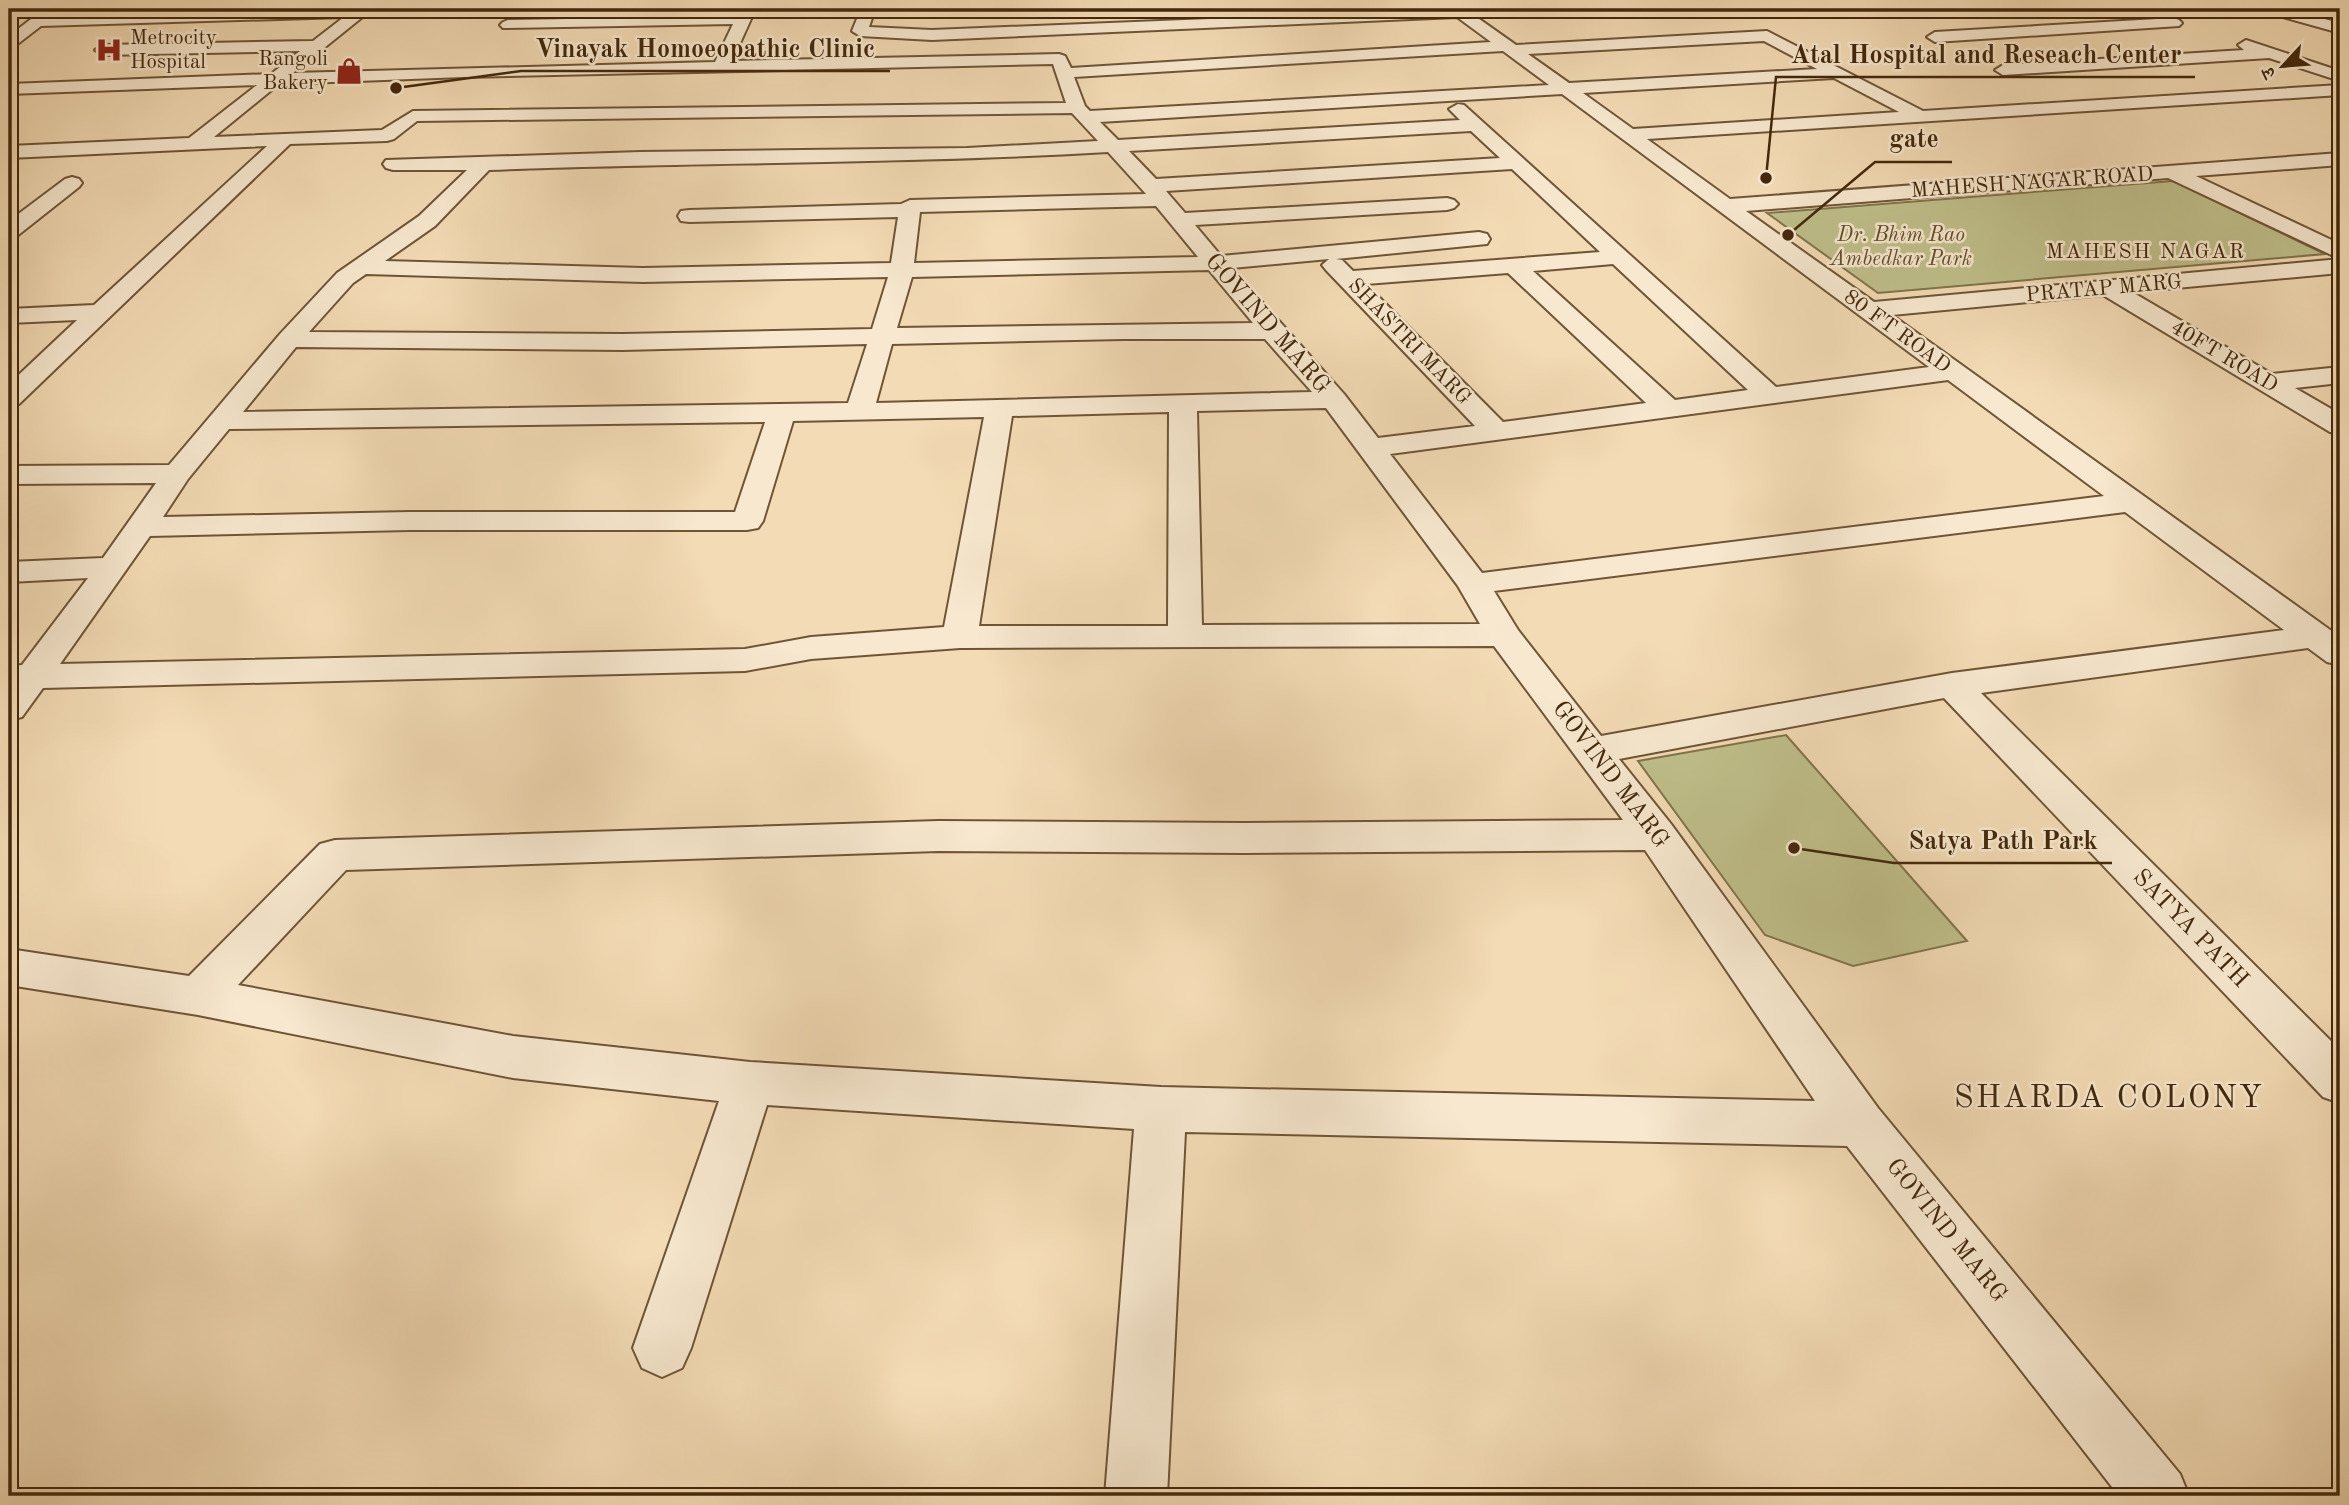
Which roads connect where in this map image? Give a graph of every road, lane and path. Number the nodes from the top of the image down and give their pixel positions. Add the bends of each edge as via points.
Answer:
1 (523, 9) edge
2 (869, 9) edge
3 (1612, 9) edge
4 (1687, 9) edge
5 (2131, 9) edge
6 (2322, 9) edge
7 (362, 10) edge
8 (1458, 10) edge
9 (2274, 10) edge
10 (22, 14) dead end
11 (47, 14) edge
12 (744, 14) edge
13 (1280, 14) edge
14 (2340, 28) edge
15 (932, 35) junction
16 (1935, 37) dead end
17 (2221, 38) dead end
18 (9, 43) edge
19 (315, 46) junction
20 (1509, 48) junction
21 (103, 50) dead end
22 (2269, 53) junction
23 (924, 62) junction
24 (721, 66) junction
25 (1062, 66) junction
26 (681, 67) junction
27 (2003, 70) dead end
28 (1838, 73) junction
29 (2340, 76) edge
30 (273, 79) junction
31 (48, 86) junction
32 (9, 89) edge
33 (1566, 90) junction
34 (2340, 90) edge
35 (287, 97) dead end
36 (250, 98) junction
37 (1446, 98) junction
38 (1081, 112) junction
39 (646, 113) junction
40 (1919, 116) junction
41 (1475, 125) junction
42 (1629, 135) junction
43 (285, 139) junction
44 (194, 143) junction
45 (1114, 147) junction
46 (9, 152) edge
47 (925, 155) junction
48 (2340, 159) edge
49 (1517, 163) junction
50 (393, 164) dead end
51 (484, 164) junction
52 (1415, 169) junction
53 (2170, 172) junction
54 (72, 183) dead end
55 (1156, 193) junction
56 (1447, 204) junction
57 (1725, 206) junction
58 (910, 208) junction
59 (689, 216) dead end
60 (1179, 220) junction
61 (9, 231) edge
62 (2340, 252) edge
63 (1321, 253) junction
64 (1618, 257) junction
65 (1214, 263) junction
66 (1513, 265) junction
67 (2340, 266) edge
68 (364, 267) junction
69 (902, 270) junction
70 (1347, 279) junction
71 (2109, 289) junction
72 (1867, 310) junction
73 (100, 312) junction
74 (9, 316) edge
75 (1272, 331) junction
76 (881, 336) junction
77 (289, 339) junction
78 (1951, 372) junction
79 (2340, 375) edge
80 (2267, 383) junction
81 (1769, 395) junction
82 (9, 398) edge
83 (1334, 400) junction
84 (1183, 402) junction
85 (1000, 407) junction
86 (1669, 409) junction
87 (859, 412) junction
88 (782, 413) junction
89 (221, 421) junction
90 (2340, 426) edge
91 (1496, 431) junction
92 (1369, 448) junction
93 (177, 474) junction
94 (9, 475) edge
95 (2129, 502) junction
96 (142, 527) junction
97 (113, 567) junction
98 (9, 572) edge
99 (1474, 584) junction
100 (1504, 635) junction
101 (1185, 636) junction
102 (960, 637) junction
103 (2328, 645) edge
104 (20, 677) edge
105 (1952, 685) junction
106 (9, 708) edge
107 (1590, 751) junction
108 (1656, 835) junction
109 (9, 967) edge
110 (198, 996) junction
111 (2340, 1082) edge
112 (750, 1083) junction
113 (1161, 1109) junction
114 (1860, 1124) junction
115 (662, 1348) dead end
116 (1136, 1496) edge
117 (2158, 1496) edge

1 - 12 street via 504,29
2 - 15 street via 860,31
3 - 4 street
5 - 16 street via 2180,24
6 - 9 street
7 - 11 street
7 - 19 street
8 - 13 street
8 - 20 street, 80 FT ROAD
9 - 14 street
10 - 11 street
11 - 18 street
12 - 24 street
13 - 15 street
15 - 23 street
17 - 22 street
19 - 21 street
19 - 30 street
20 - 25 street
20 - 28 street via 1768,36
20 - 33 street, 80 FT ROAD
22 - 27 street
22 - 29 street
23 - 24 street
23 - 25 street
24 - 26 street
25 - 38 street, GOVIND MARG
26 - 30 street via 470,66
26 - 39 street
28 - 33 street
28 - 40 street
30 - 31 street
30 - 36 street
31 - 32 street
31 - 36 street via 22,105
33 - 37 street
33 - 42 street, 80 FT ROAD
34 - 40 street
35 - 36 street
36 - 44 street
37 - 38 street
37 - 41 street
38 - 39 street
38 - 45 street, GOVIND MARG
39 - 43 street via 413,116 387,135
40 - 42 street
41 - 45 street
41 - 49 street
42 - 57 street, 80 FT ROAD
43 - 44 street
43 - 73 street
44 - 46 street via 107,153
45 - 47 street
45 - 55 street, GOVIND MARG
47 - 51 street
47 - 58 street
48 - 53 street, MAHESH NAGAR ROAD
49 - 52 street
49 - 64 street
50 - 51 street
51 - 68 street via 427,221
52 - 55 street
52 - 56 street
53 - 57 street, MAHESH NAGAR ROAD
53 - 62 street
54 - 61 street
55 - 58 street
55 - 60 street, GOVIND MARG
56 - 60 street
56 - 63 street via 1479,239
57 - 72 street, 80 FT ROAD
58 - 59 street
58 - 69 street
60 - 65 street, GOVIND MARG
63 - 65 street
63 - 70 street, SHASTRI MARG
64 - 66 street
64 - 81 street
65 - 69 street
65 - 75 street, GOVIND MARG
66 - 70 street
66 - 86 street
67 - 71 street, PRATAP MARG
68 - 69 street via 643,275
68 - 77 street via 345,278
69 - 76 street
70 - 91 street, SHASTRI MARG
71 - 72 street, PRATAP MARG
71 - 80 street, 40FT ROAD
72 - 78 street, 80 FT ROAD
73 - 74 street
73 - 82 street
75 - 76 street
75 - 83 street, GOVIND MARG
76 - 77 street via 623,342
76 - 87 street
77 - 89 street
78 - 81 street
78 - 95 street, 80 FT ROAD
79 - 80 street
80 - 90 street, 40FT ROAD
81 - 86 street
83 - 84 street
83 - 92 street, GOVIND MARG
84 - 85 street
84 - 101 street
85 - 87 street
85 - 102 street
86 - 91 street
87 - 88 street
88 - 89 street
88 - 96 street via 747,520
89 - 93 street
91 - 92 street
92 - 99 street, GOVIND MARG
93 - 94 street
93 - 96 street
95 - 99 street
95 - 103 street, 80 FT ROAD
96 - 97 street
97 - 98 street
97 - 104 street
99 - 100 street, GOVIND MARG
100 - 101 street
100 - 107 street, GOVIND MARG
101 - 102 street
102 - 104 street via 811,648 745,660
103 - 105 street
104 - 106 street
105 - 107 street
105 - 111 street, SATYA PATH
107 - 108 street, GOVIND MARG
108 - 110 street via 938,835 335,855
108 - 114 street, GOVIND MARG
109 - 110 street
110 - 112 street via 513,1057
112 - 113 street
112 - 115 street
113 - 114 street
113 - 116 street
114 - 117 street, GOVIND MARG

